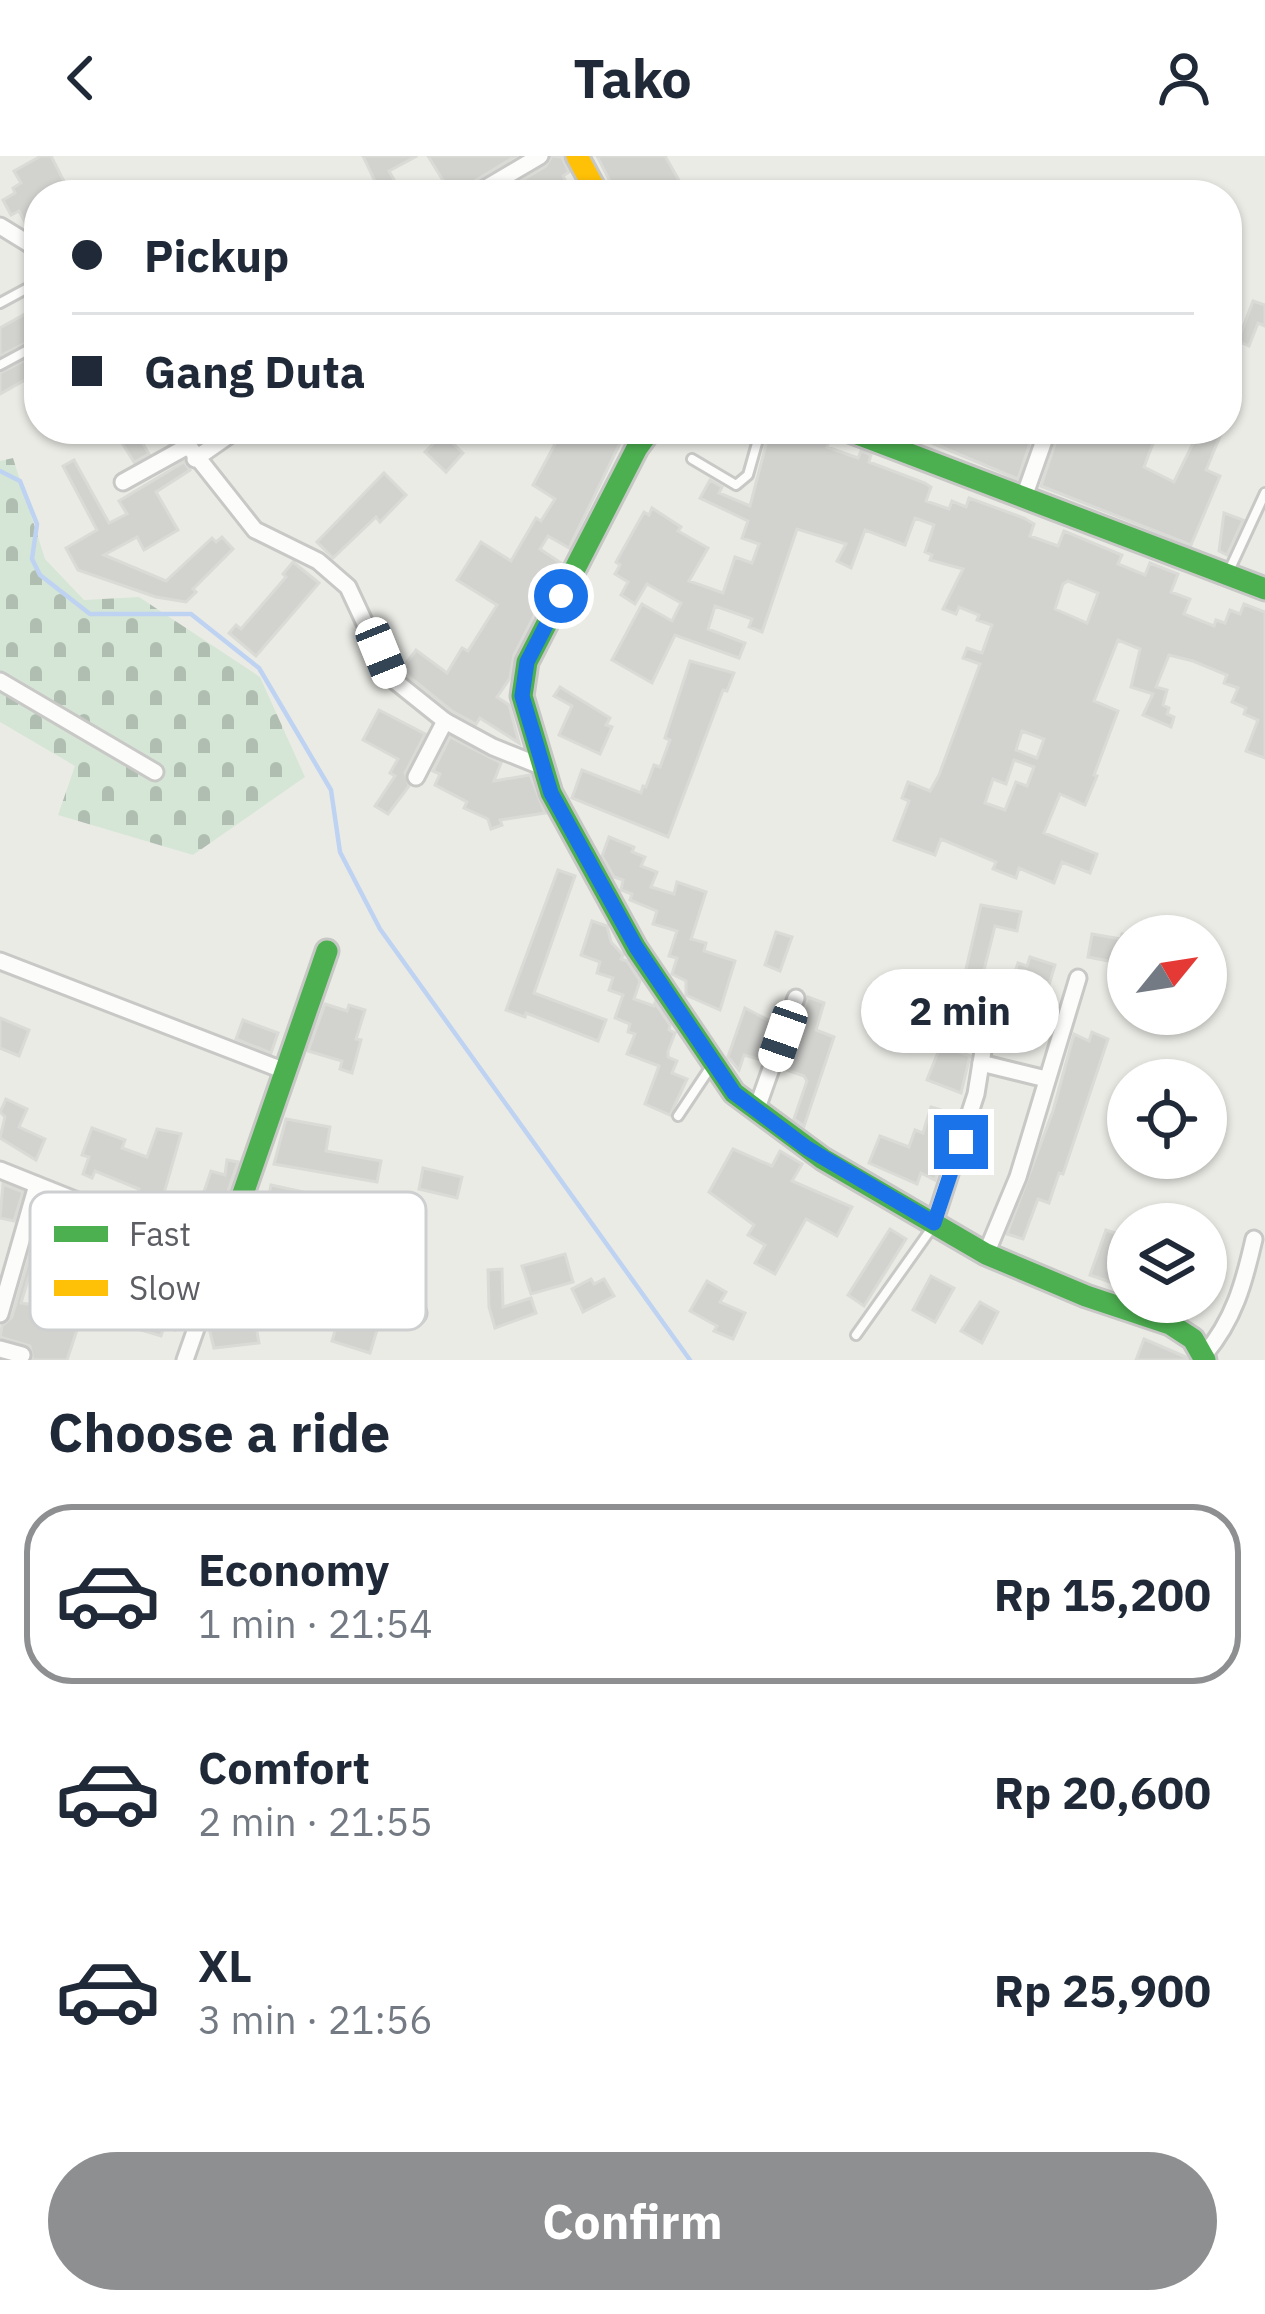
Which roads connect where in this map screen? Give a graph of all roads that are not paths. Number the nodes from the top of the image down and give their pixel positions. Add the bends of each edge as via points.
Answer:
1 (540, 156) edge
2 (499, 180) edge
3 (184, 444) edge
4 (208, 444) edge
5 (640, 444) edge
6 (757, 444) edge
7 (884, 444) edge
8 (1043, 444) edge
9 (190, 453) junction
10 (692, 459) dead end
11 (123, 482) dead end
12 (1265, 493) edge
13 (1024, 497) junction
14 (1227, 575) junction
15 (1265, 589) edge
16 (0, 681) edge
17 (446, 721) junction
18 (543, 767) junction
19 (155, 772) dead end
20 (416, 777) dead end
21 (327, 951) dead end
22 (0, 961) edge
23 (1078, 978) dead end
24 (796, 998) dead end
25 (989, 1015) dead end
26 (981, 1063) junction
27 (712, 1064) junction
28 (285, 1071) junction
29 (1046, 1079) junction
30 (756, 1111) junction
31 (678, 1116) dead end
32 (0, 1170) edge
33 (38, 1184) junction
34 (36, 1192) edge
35 (58, 1192) edge
36 (243, 1192) edge
37 (30, 1211) edge
38 (934, 1223) junction
39 (1254, 1238) dead end
40 (986, 1254) junction
41 (0, 1314) edge
42 (196, 1330) edge
43 (856, 1335) dead end
44 (0, 1349) edge
45 (22, 1355) dead end
46 (1204, 1357) edge
47 (185, 1360) edge

1 - 2 street
3 - 9 street
4 - 9 street
5 - 18 street via 527,662 522,696
6 - 10 lane via 748,475 736,484
7 - 13 street
8 - 13 street
9 - 11 street
9 - 17 street via 255,530 318,561 348,587 390,676
12 - 14 lane
13 - 14 street
14 - 15 street
16 - 19 street
17 - 18 street
17 - 20 street
18 - 27 street via 636,947
21 - 28 street
22 - 28 street
23 - 29 street
24 - 30 street
25 - 26 street
26 - 29 street
26 - 38 street
27 - 30 street
27 - 31 lane
28 - 36 street
29 - 40 street
30 - 38 street
32 - 33 street
33 - 34 street
33 - 35 street
37 - 41 street
38 - 40 street
38 - 43 lane
39 - 46 street via 1234,1309
40 - 46 street via 1170,1324
42 - 47 street
44 - 45 street

